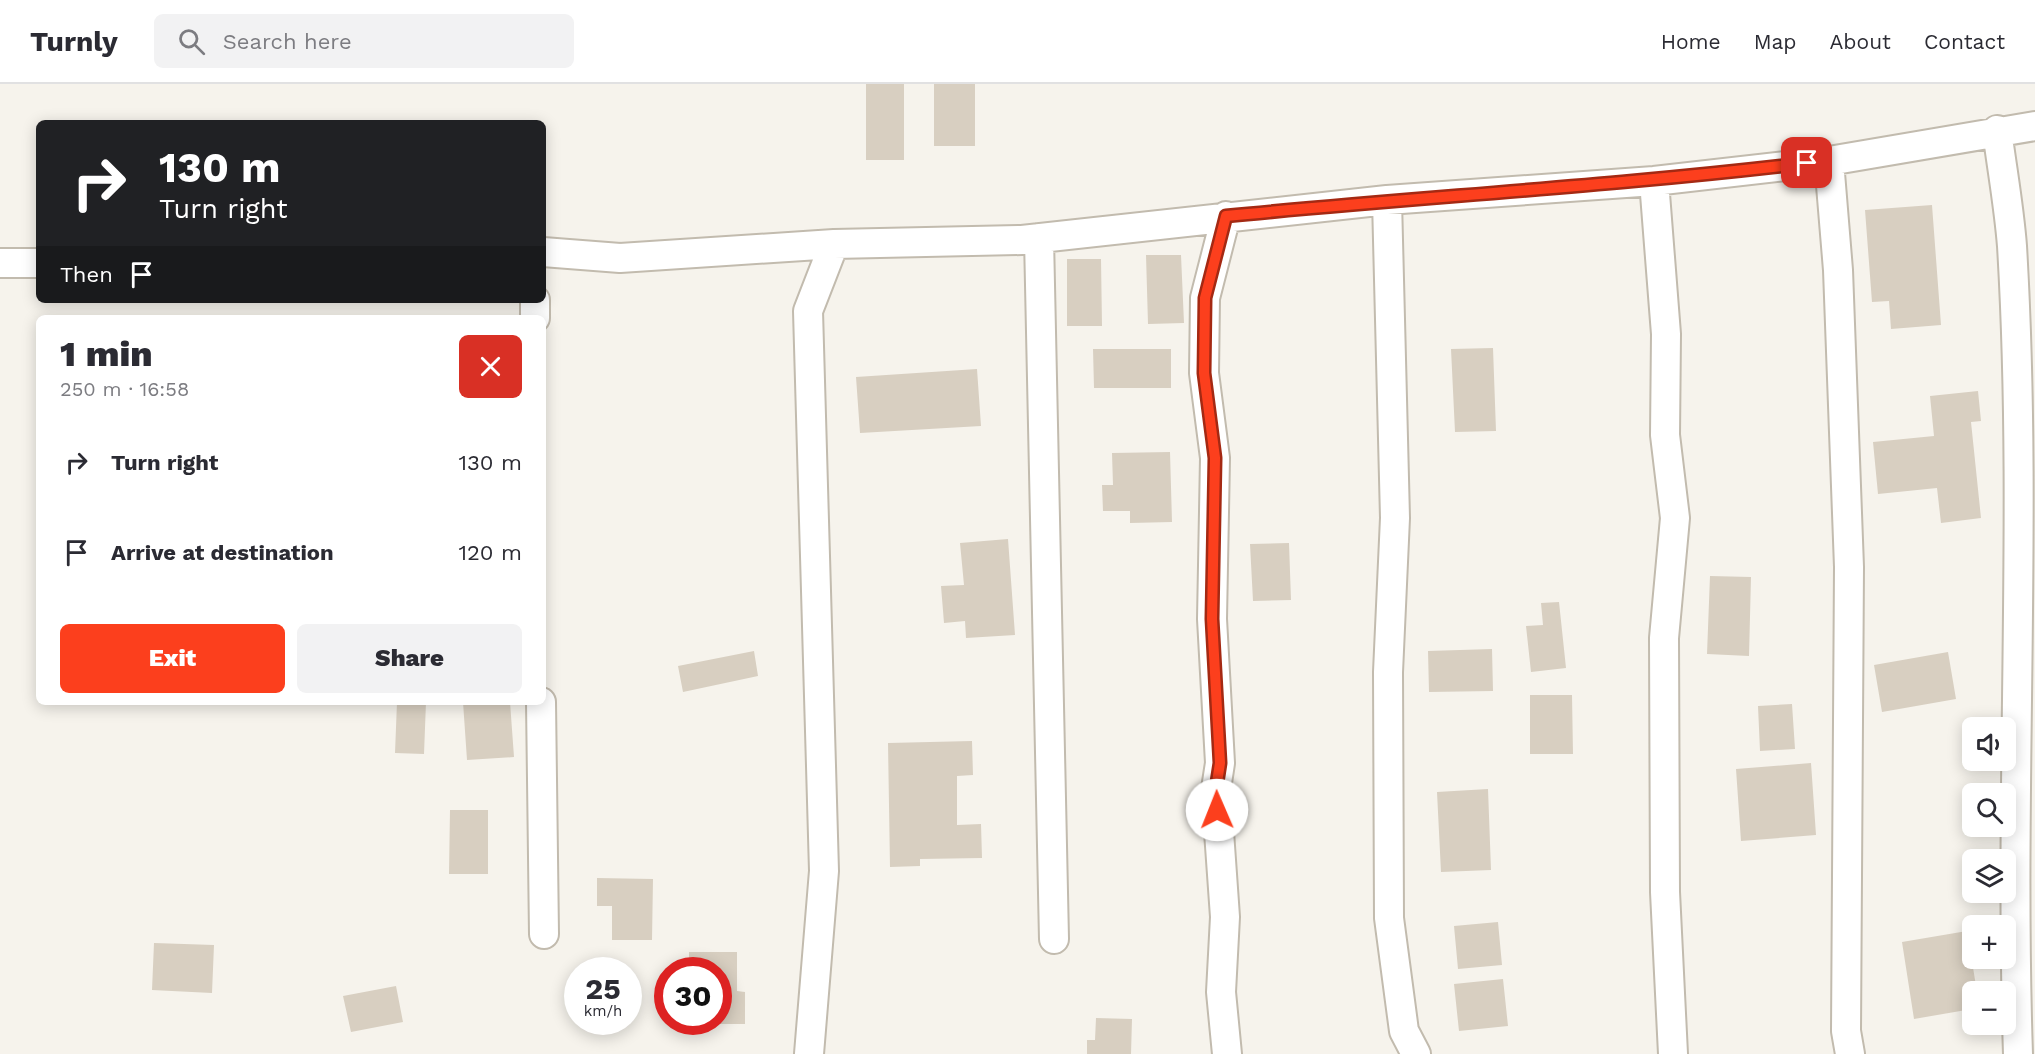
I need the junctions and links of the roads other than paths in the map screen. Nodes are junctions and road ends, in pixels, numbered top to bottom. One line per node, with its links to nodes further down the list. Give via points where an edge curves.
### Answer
1 (2035, 126): 2 (street)
2 (1996, 130): 3 (street); 20 (street, via 2012,244 2017,410)
3 (1829, 161): 4 (street); 19 (street, via 1838,270 1849,567 1846,1031)
4 (1654, 181): 5 (street); 18 (street, via 1666,334 1665,435 1675,518 1664,638 1665,892)
5 (1386, 200): 6 (street); 17 (street, via 1395,518 1388,672 1389,918 1404,1031)
6 (1226, 216): 7 (street); 16 (street, via 1205,298 1204,373 1215,458 1212,619 1220,763 1216,789 1225,918 1221,992)
7 (1039, 238): 8 (street); 14 (street)
8 (834, 244): 9 (street, via 620,258); 15 (street, via 808,311 824,871)
9 (546, 252)
10 (0, 263): 11 (street)
11 (36, 263)
12 (541, 705): 13 (street)
13 (544, 934)
14 (1054, 939)
15 (808, 1054)
16 (1227, 1054)
17 (1416, 1054)
18 (1673, 1054)
19 (1850, 1054)
20 (2018, 1054)

